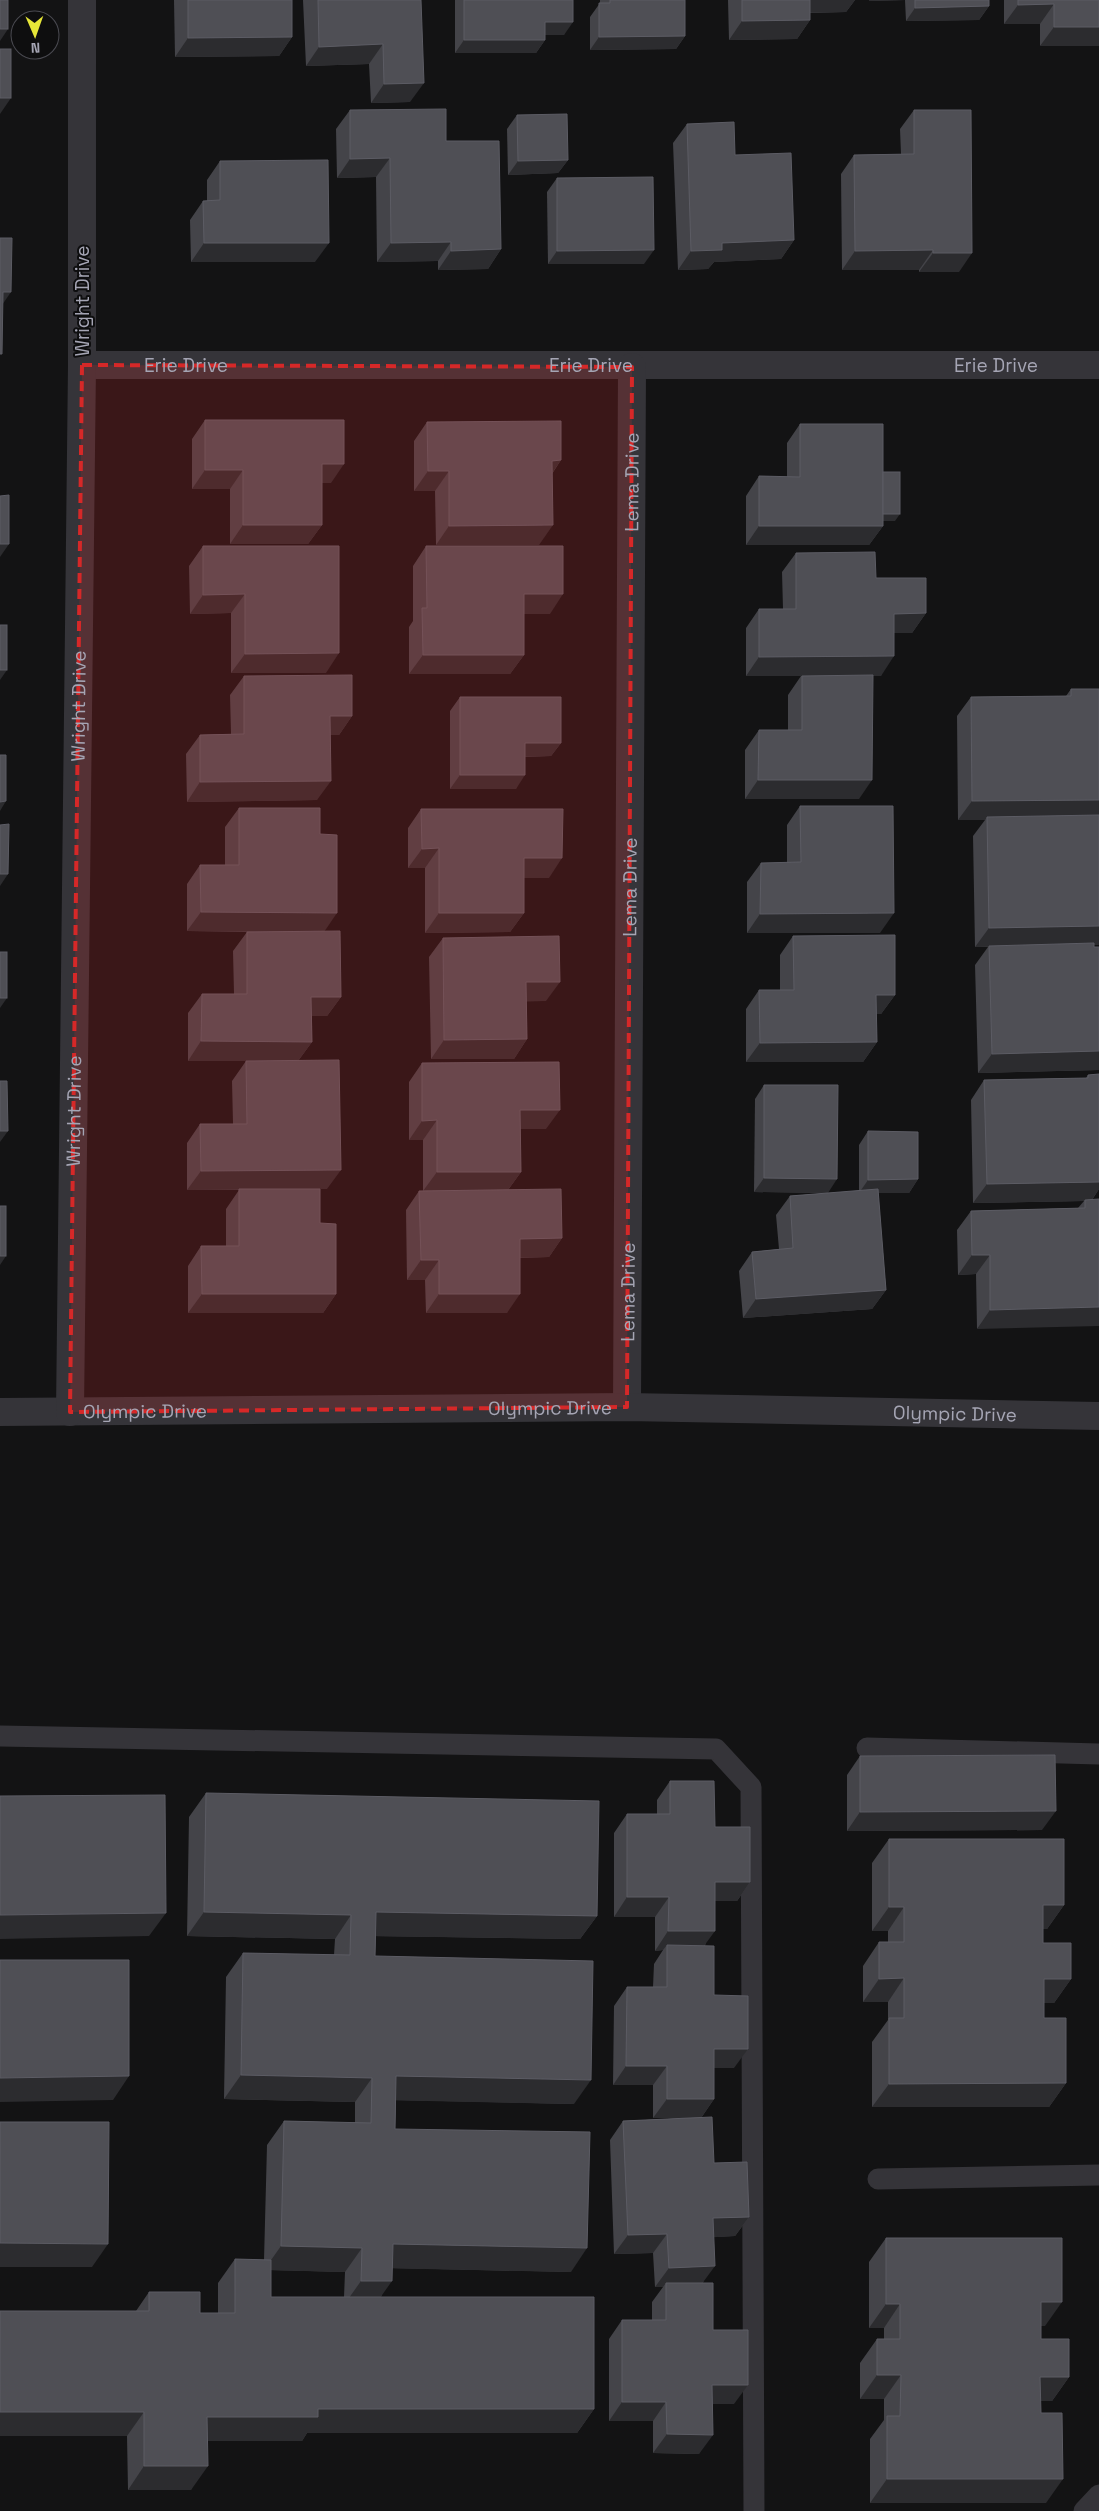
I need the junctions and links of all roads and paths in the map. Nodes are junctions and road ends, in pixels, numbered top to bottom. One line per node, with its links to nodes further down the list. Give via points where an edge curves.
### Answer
1 (82, 0): 2 (street, Wright Drive)
2 (82, 365): 4 (street, Erie Drive); 7 (street, Wright Drive)
3 (1099, 366): 4 (street, Erie Drive)
4 (632, 367): 5 (street, Lema Drive)
5 (627, 1407): 7 (street, Olympic Drive); 8 (street, Olympic Drive)
6 (0, 1412): 7 (street, Olympic Drive)
7 (70, 1412)
8 (1099, 1416)
9 (0, 1736): 15 (lane, via 716,1749 750,1787)
10 (867, 1748): 11 (lane)
11 (1099, 1754)
12 (1099, 2175): 13 (lane)
13 (878, 2179)
14 (1099, 2495): 16 (lane)
15 (754, 2511)
16 (1084, 2511)

